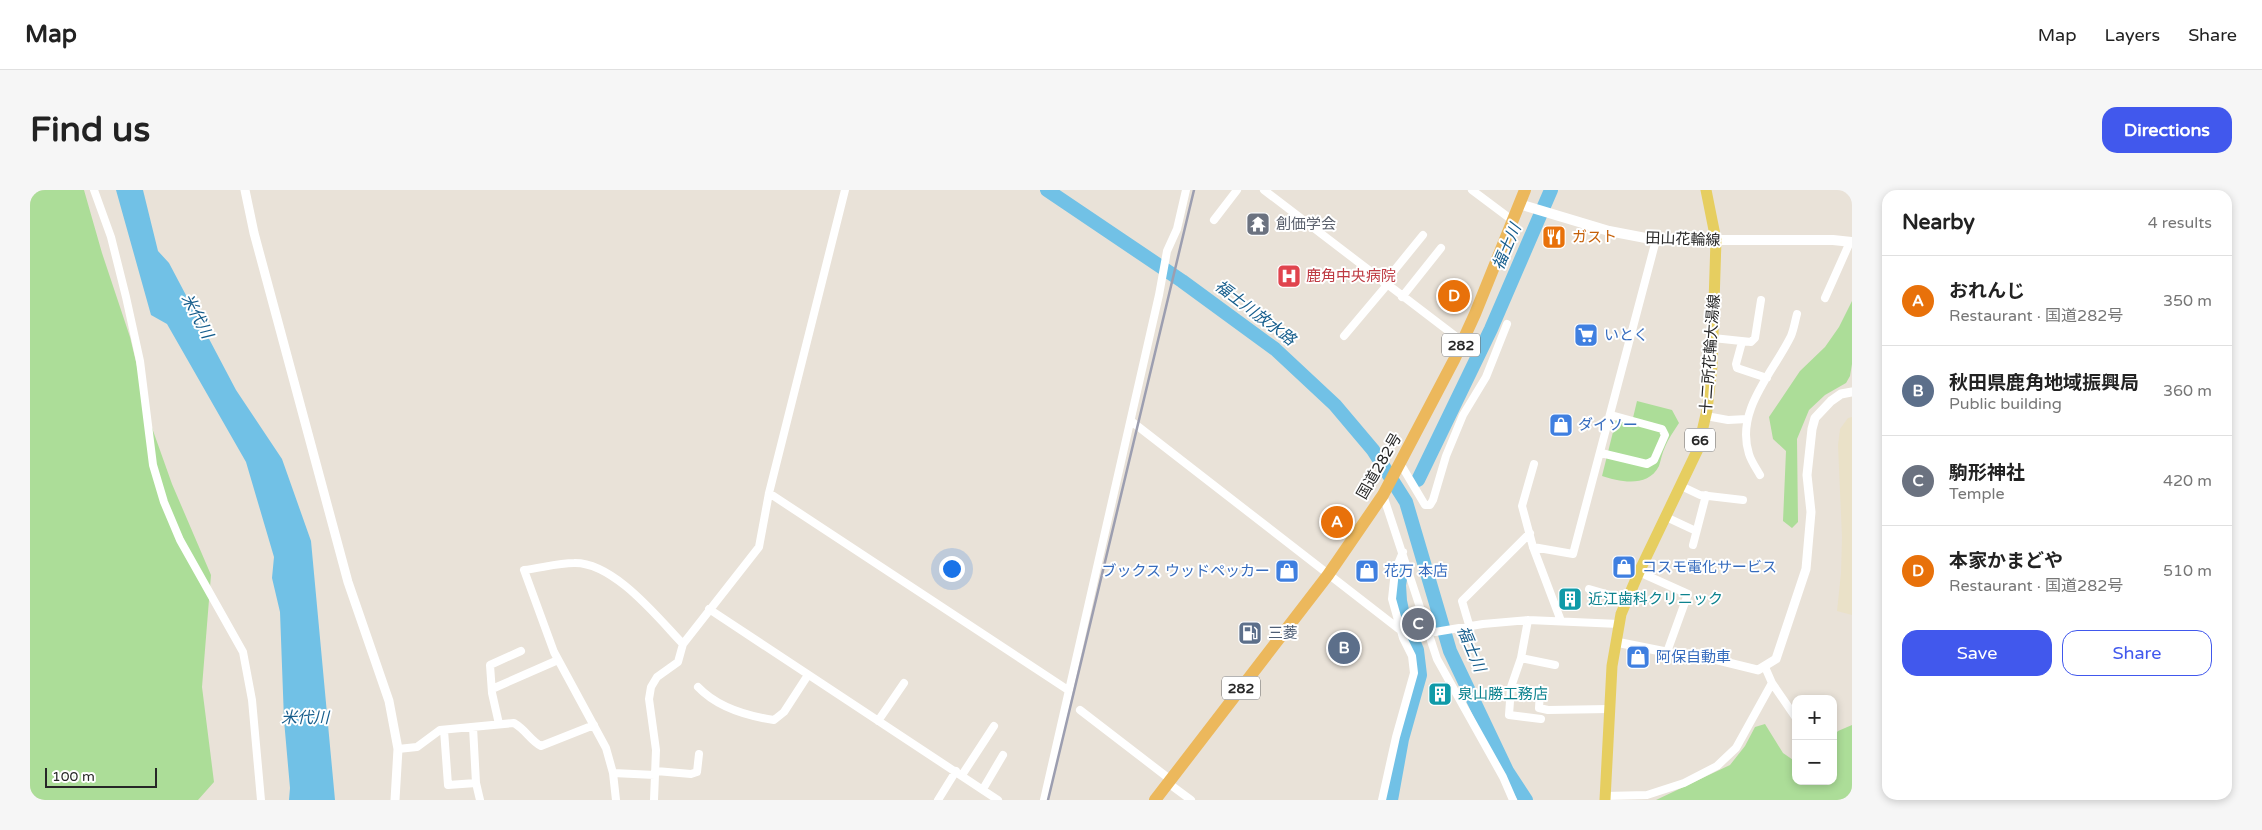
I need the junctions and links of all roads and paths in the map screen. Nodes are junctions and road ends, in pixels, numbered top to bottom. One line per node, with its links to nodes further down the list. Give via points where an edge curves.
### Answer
1 (94, 190): 95 (street, via 111,237 126,297 141,368 153,465 164,502 180,540 243,652 252,700)
2 (245, 190): 85 (street, via 348,582 389,701)
3 (845, 190): 39 (street)
4 (1186, 190): 33 (street, via 1177,229 1167,251)
5 (1237, 190): 11 (street)
6 (1264, 190): 18 (street)
7 (1472, 190): 12 (street)
8 (1525, 190): 10 (highway, 国道282号 / 282)
9 (1706, 190): 15 (main road, 十二所花輪大湯線 / 66)
10 (1519, 204): 12 (highway, 国道282号 / 282); 14 (main road, 田山花輪線)
11 (1214, 220)
12 (1512, 220): 26 (highway, 国道282号 / 282)
13 (1423, 235): 18 (street)
14 (1656, 240): 15 (main road, 田山花輪線); 30 (street)
15 (1716, 240): 16 (main road, 田山花輪線); 25 (main road, 十二所花輪大湯線 / 66)
16 (1851, 242): 20 (street)
17 (1441, 248): 19 (street)
18 (1385, 284): 19 (street); 24 (street)
19 (1402, 297): 26 (street)
20 (1825, 298)
21 (1761, 300): 27 (street, via 1755,338 1751,342)
22 (1797, 314): 28 (street, via 1792,335)
23 (1507, 324): 35 (street, via 1486,377 1463,415 1430,505 1425,505)
24 (1344, 336)
25 (1713, 338): 27 (street); 31 (main road, 十二所花輪大湯線 / 66)
26 (1463, 342): 35 (highway, 国道282号 / 282)
27 (1742, 342): 28 (street, via 1737,368)
28 (1766, 378): 32 (street)
29 (1852, 392): 67 (street, via 1831,401 1815,418 1807,476 1811,512 1806,569 1776,659)
30 (1611, 415): 34 (street); 34 (street, via 1662,429 1665,435 1654,460 1647,464)
31 (1706, 416): 32 (street); 38 (main road, 十二所花輪大湯線 / 66, via 1698,449)
32 (1747, 419): 37 (street, via 1749,455)
33 (1131, 420): 50 (street); 74 (street)
34 (1601, 453): 47 (street, via 1573,554)
35 (1400, 464): 40 (highway, 国道282号 / 282)
36 (1534, 464): 45 (street, via 1522,506)
37 (1760, 475)
38 (1681, 486): 41 (street); 43 (main road, 十二所花輪大湯線 / 66)
39 (769, 493): 53 (street, via 759,547); 74 (street)
40 (1383, 495): 48 (street); 50 (highway, 国道282号 / 282)
41 (1706, 495): 42 (street); 44 (street)
42 (1743, 500)
43 (1666, 517): 44 (street); 49 (main road, 十二所花輪大湯線 / 66)
44 (1696, 531): 46 (street)
45 (1530, 533): 47 (street); 57 (street, via 1462,601)
46 (1692, 545)
47 (1533, 547): 55 (street)
48 (1403, 552): 58 (street, via 1392,586 1396,614); 59 (street)
49 (1639, 572): 52 (main road, 十二所花輪大湯線 / 66); 63 (street, via 1688,594)
50 (1328, 575): 58 (street); 91 (highway, 国道282号 / 282)
51 (1589, 590): 52 (street)
52 (1627, 600): 56 (main road, 十二所花輪大湯線 / 66)
53 (710, 609): 61 (street); 68 (street)
54 (1528, 620): 55 (street); 57 (street); 64 (street)
55 (1561, 621): 56 (street)
56 (1619, 624): 60 (main road, 十二所花輪大湯線 / 66)
57 (1466, 628): 59 (street)
58 (1408, 631): 59 (street); 105 (street, via 1403,638 1412,656 1414,673)
59 (1432, 632): 106 (street, via 1437,659)
60 (1616, 642): 63 (street); 75 (main road, 十二所花輪大湯線 / 66)
61 (683, 644): 65 (street, via 631,592 601,570 575,563 524,570); 89 (street, via 678,662 657,677 651,687 649,700)
62 (520, 651): 73 (street, via 491,664)
63 (1667, 652): 67 (street, via 1758,670)
64 (1522, 658): 66 (street); 72 (street)
65 (558, 660): 73 (street); 81 (street)
66 (1555, 665)
67 (1765, 667): 70 (street)
68 (808, 675): 71 (street, via 784,712 774,720 720,704); 79 (street)
69 (904, 683): 79 (street)
70 (1772, 683): 77 (street); 94 (street, via 1736,748 1717,766 1684,784 1647,796)
71 (698, 687)
72 (1511, 687): 75 (street, via 1540,692 1539,708); 78 (street, via 1510,715)
73 (492, 689): 80 (street)
74 (1068, 690): 102 (street)
75 (1609, 709): 94 (main road, 十二所花輪大湯線 / 66)
76 (1080, 710): 91 (street)
77 (1792, 712)
78 (1541, 719)
79 (878, 720): 90 (street)
80 (499, 724): 81 (street, via 514,723 540,746); 83 (street)
81 (594, 725): 88 (street, via 606,748)
82 (994, 726): 90 (street)
83 (473, 727): 84 (street); 92 (street)
84 (444, 730): 85 (street, via 417,747); 92 (street, via 448,785)
85 (398, 750): 96 (street)
86 (699, 754): 89 (street, via 697,772)
87 (1003, 755): 93 (street)
88 (613, 773): 89 (street); 98 (street)
89 (656, 773): 99 (street)
90 (959, 773): 93 (street); 100 (street)
91 (1169, 782): 103 (highway, 国道282号 / 282); 104 (street)
92 (476, 784): 97 (street)
93 (983, 789): 101 (street)
94 (1605, 798)
95 (261, 800)
96 (395, 800)
97 (480, 800)
98 (616, 800)
99 (654, 800)
100 (938, 800)
101 (998, 800)
102 (1044, 800)
103 (1155, 800)
104 (1190, 800)
105 (1382, 800)
106 (1513, 800)

